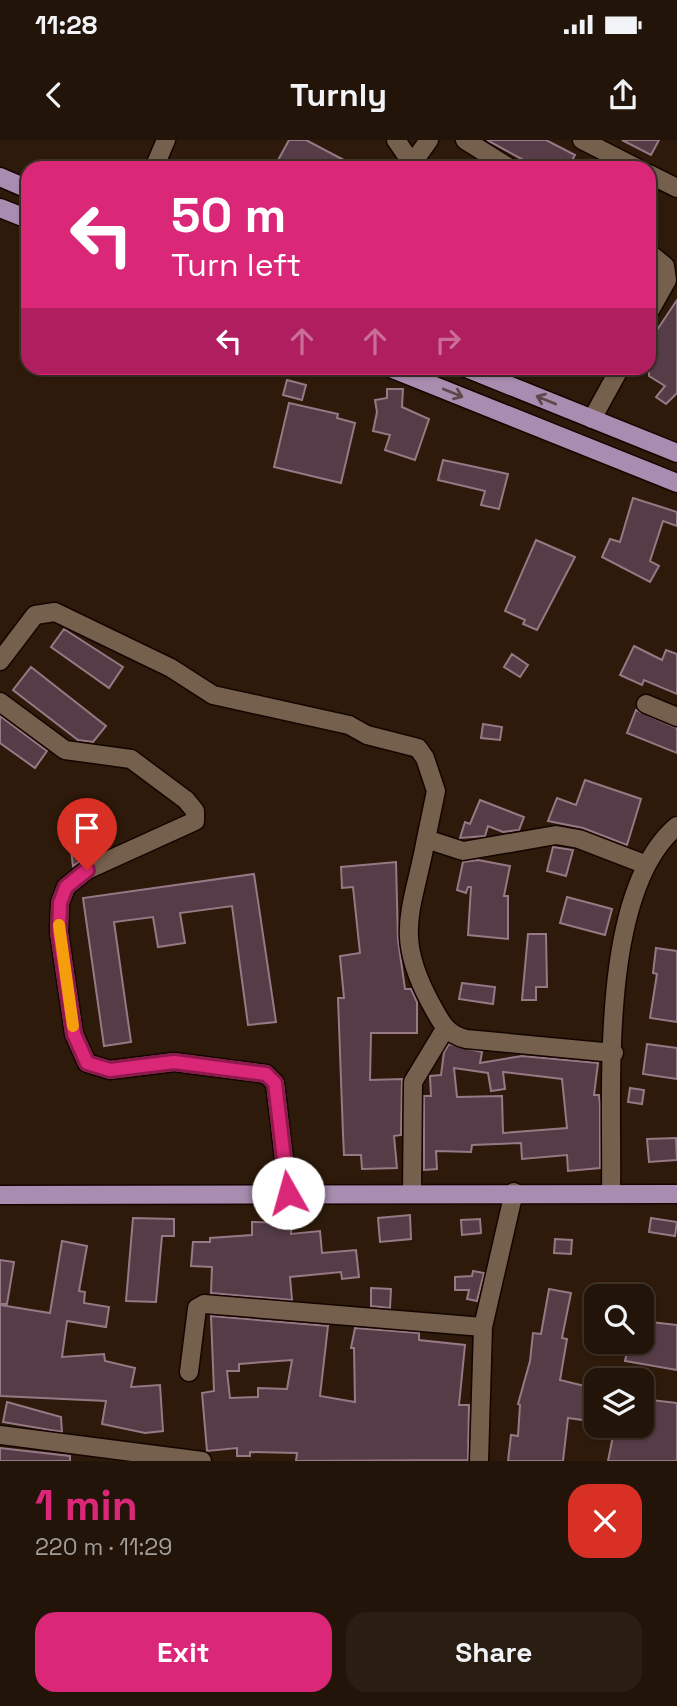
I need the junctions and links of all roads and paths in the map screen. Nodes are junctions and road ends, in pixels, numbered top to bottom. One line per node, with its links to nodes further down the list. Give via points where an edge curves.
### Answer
1 (166, 140): 6 (street)
2 (396, 140): 7 (street)
3 (429, 140): 8 (street)
4 (465, 140): 9 (street)
5 (582, 140): 10 (street)
6 (157, 161)
7 (408, 161)
8 (413, 161)
9 (499, 161)
10 (623, 161)
11 (0, 177): 13 (main road)
12 (656, 178): 14 (street)
13 (21, 186)
14 (677, 188)
15 (0, 208): 16 (main road)
16 (21, 216)
17 (656, 259): 18 (street, via 665,266 667,280)
18 (656, 300)
19 (407, 375): 24 (main road, one-way to 24)
20 (483, 375): 22 (main road, one-way to 20)
21 (616, 375): 22 (street)
22 (592, 419): 23 (main road)
23 (677, 453)
24 (677, 483)
25 (0, 661): 30 (street, via 36,615 55,612 171,668 213,695 349,725 367,735 418,748 436,791)
26 (0, 702): 36 (street, via 65,750 131,759 195,811 195,821 187,828 87,870 66,887 59,932 74,1034 87,1063 110,1070 174,1062 266,1074 275,1083)
27 (646, 704): 28 (street)
28 (677, 717)
29 (677, 825): 31 (street)
30 (426, 839): 31 (street, via 463,851 556,835); 32 (street, via 407,940 417,978)
31 (644, 864): 33 (street, via 615,977)
32 (445, 1029): 33 (street, via 466,1039); 34 (street, via 413,1082)
33 (614, 1054): 37 (street)
34 (412, 1192): 35 (main road); 36 (main road)
35 (514, 1192): 37 (main road); 40 (street)
36 (288, 1193): 39 (main road)
37 (611, 1193): 38 (main road)
38 (677, 1194)
39 (0, 1195)
40 (483, 1327): 41 (street, via 204,1304 197,1308); 44 (street)
41 (189, 1372)
42 (0, 1435): 43 (street)
43 (202, 1461)
44 (479, 1461)

